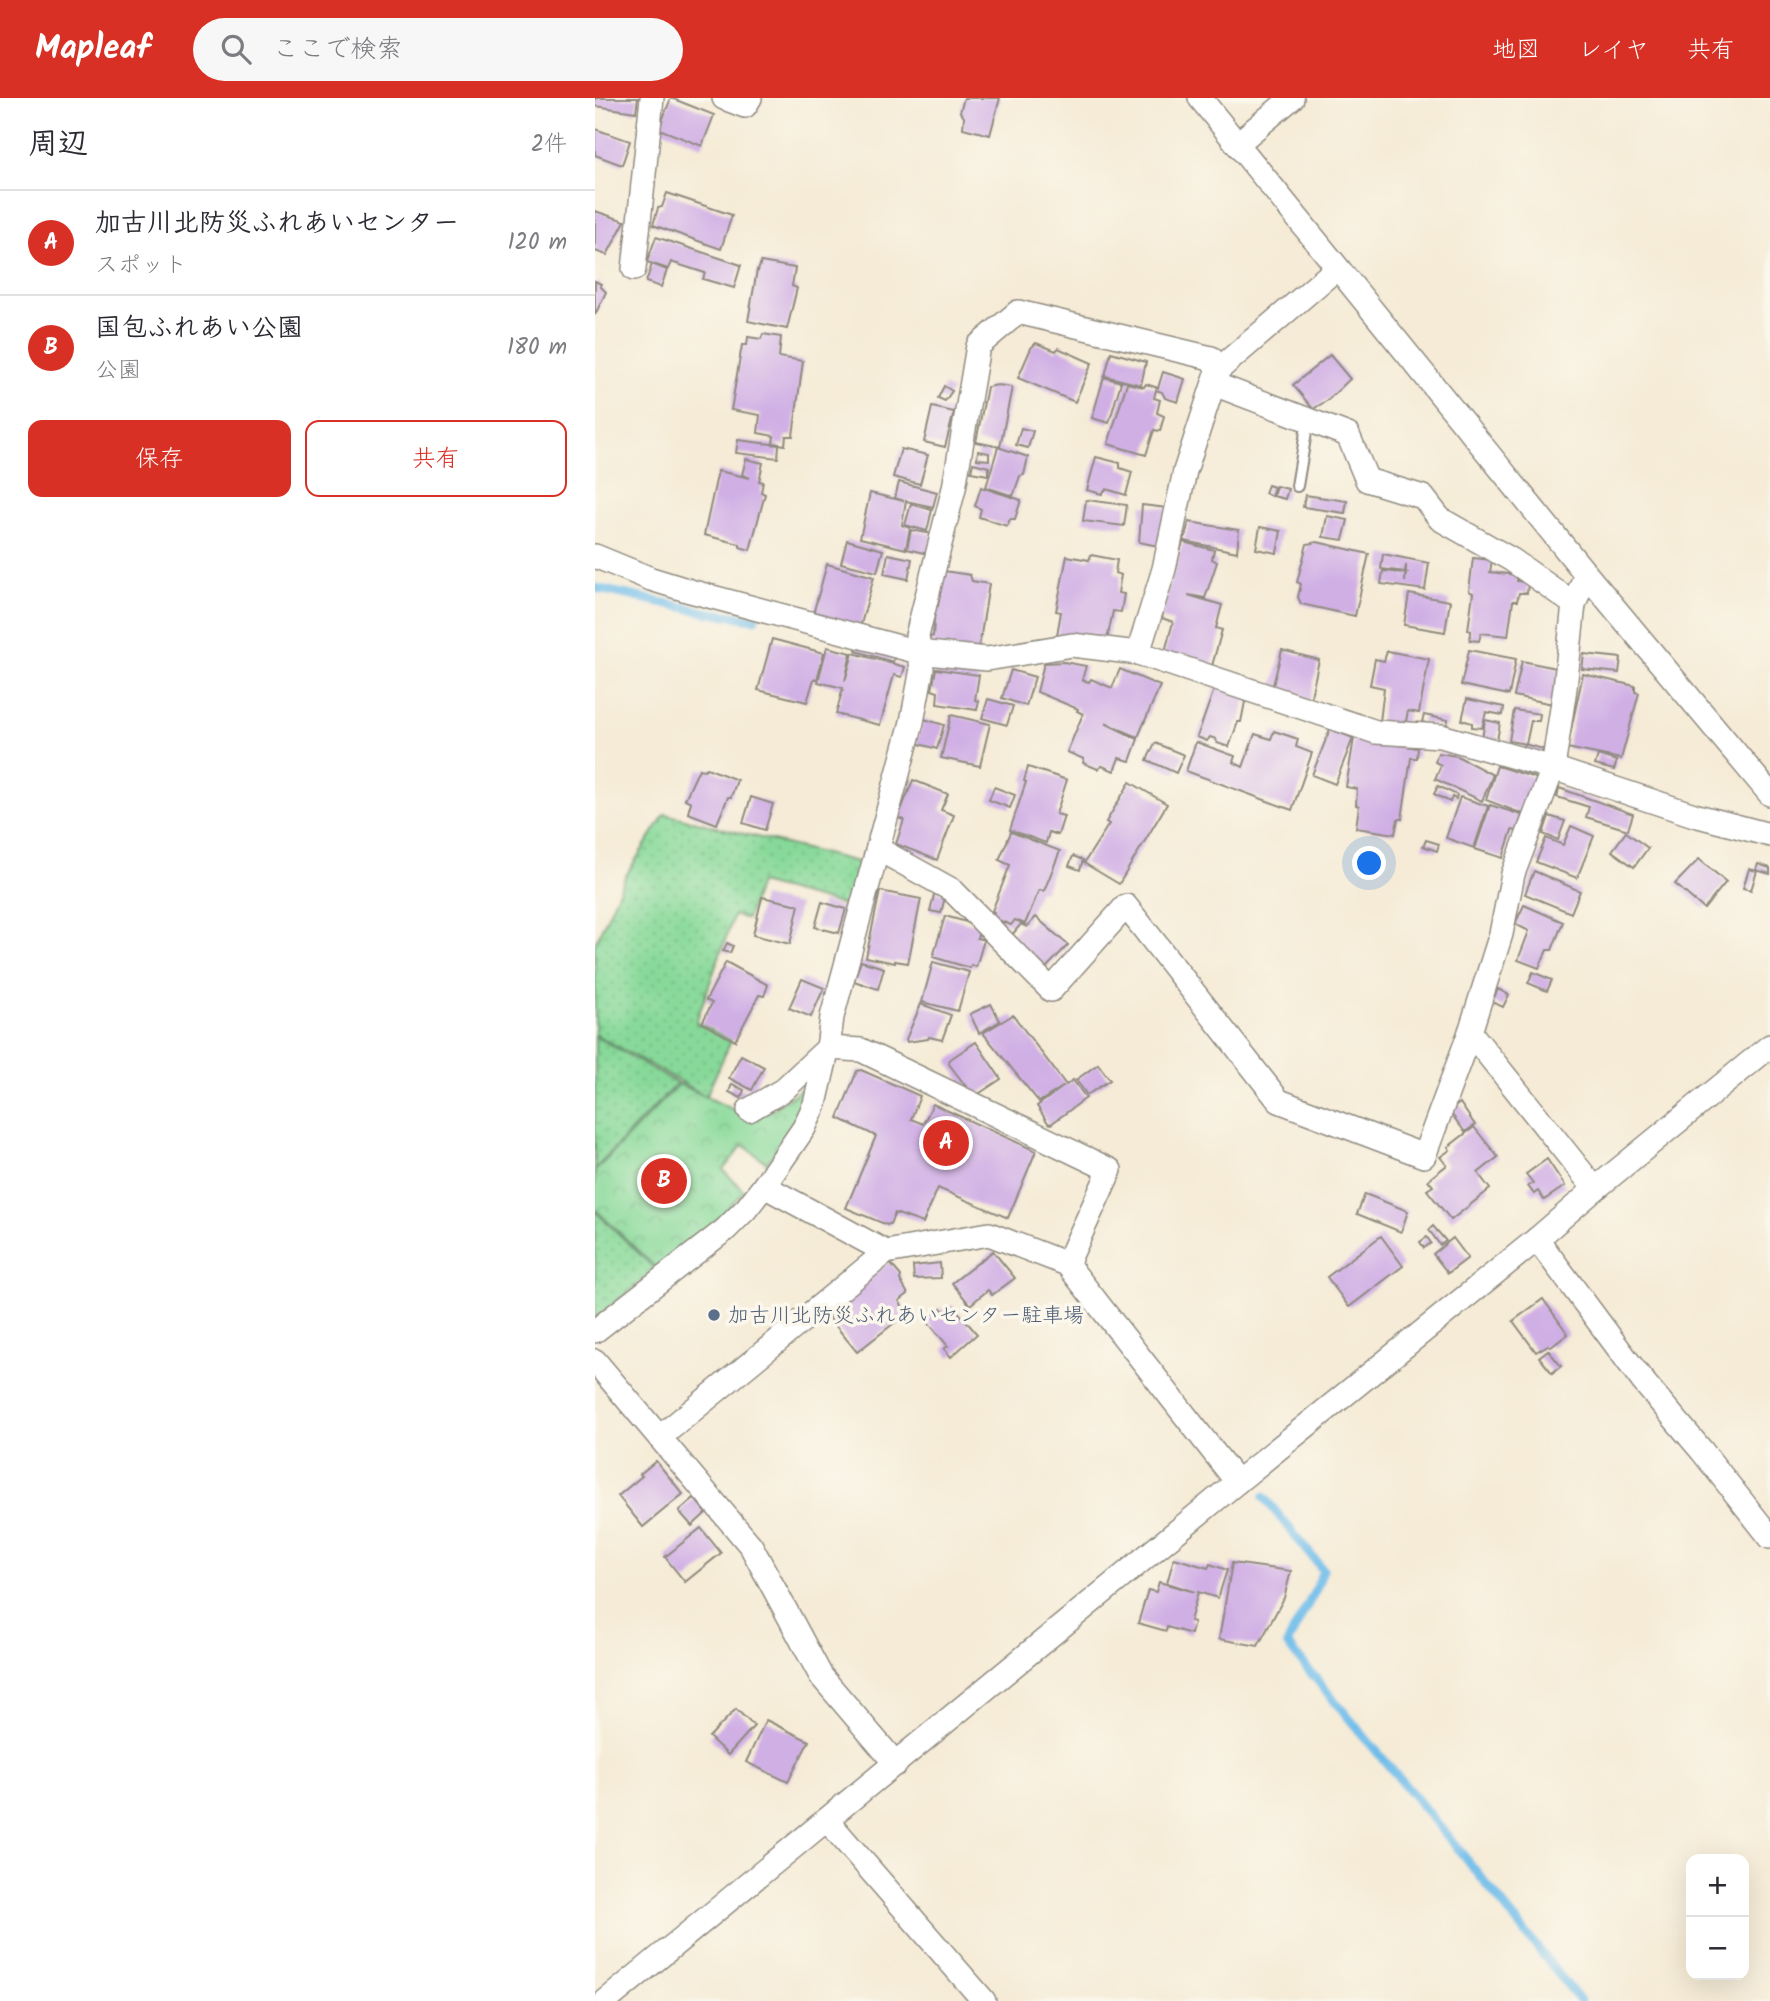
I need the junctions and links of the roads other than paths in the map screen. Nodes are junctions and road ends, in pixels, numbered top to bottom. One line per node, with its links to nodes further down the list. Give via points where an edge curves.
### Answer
1 (652, 98): 8 (street)
2 (724, 98): 3 (street, via 745,106)
3 (750, 98)
4 (1200, 98): 6 (street)
5 (1292, 98): 6 (street)
6 (1237, 144): 7 (street)
7 (1338, 268): 9 (street); 13 (street)
8 (634, 269)
9 (1216, 377): 10 (street); 15 (street, via 1211,358 1018,312 978,346 954,488); 16 (street, via 1185,471 1164,569)
10 (1308, 420): 11 (lane); 14 (street, via 1348,435 1367,480 1423,497 1440,519 1512,560)
11 (1297, 486)
12 (595, 556): 15 (street, via 690,591)
13 (1586, 574): 14 (street); 18 (street)
14 (1574, 604): 17 (street)
15 (918, 652): 16 (street, via 987,659 1072,645); 20 (street, via 922,669 912,722)
16 (1138, 653): 17 (street, via 1376,732 1441,736)
17 (1553, 768): 19 (street); 21 (street, via 1513,874 1501,934)
18 (1770, 794)
19 (1770, 835)
20 (878, 849): 21 (street, via 952,890 1052,990 1126,906 1279,1101 1425,1156); 23 (street, via 832,1017)
21 (1471, 1032): 26 (street)
22 (1770, 1046): 26 (street)
23 (828, 1048): 24 (street, via 783,1090); 25 (street, via 815,1104 804,1128); 29 (street, via 861,1050 1110,1170)
24 (749, 1110)
25 (764, 1186): 28 (street); 30 (street, via 726,1229)
26 (1595, 1189): 27 (street)
27 (1538, 1239): 33 (street); 34 (street, via 1642,1380)
28 (886, 1252): 29 (street, via 989,1234); 32 (street)
29 (1067, 1264): 33 (street)
30 (595, 1331)
31 (595, 1361): 32 (street)
32 (660, 1437): 35 (street, via 751,1546 821,1676)
33 (1237, 1482): 35 (street)
34 (1770, 1537)
35 (896, 1764): 36 (street)
36 (827, 1820): 37 (street); 38 (street)
37 (606, 2001)
38 (984, 2001)

